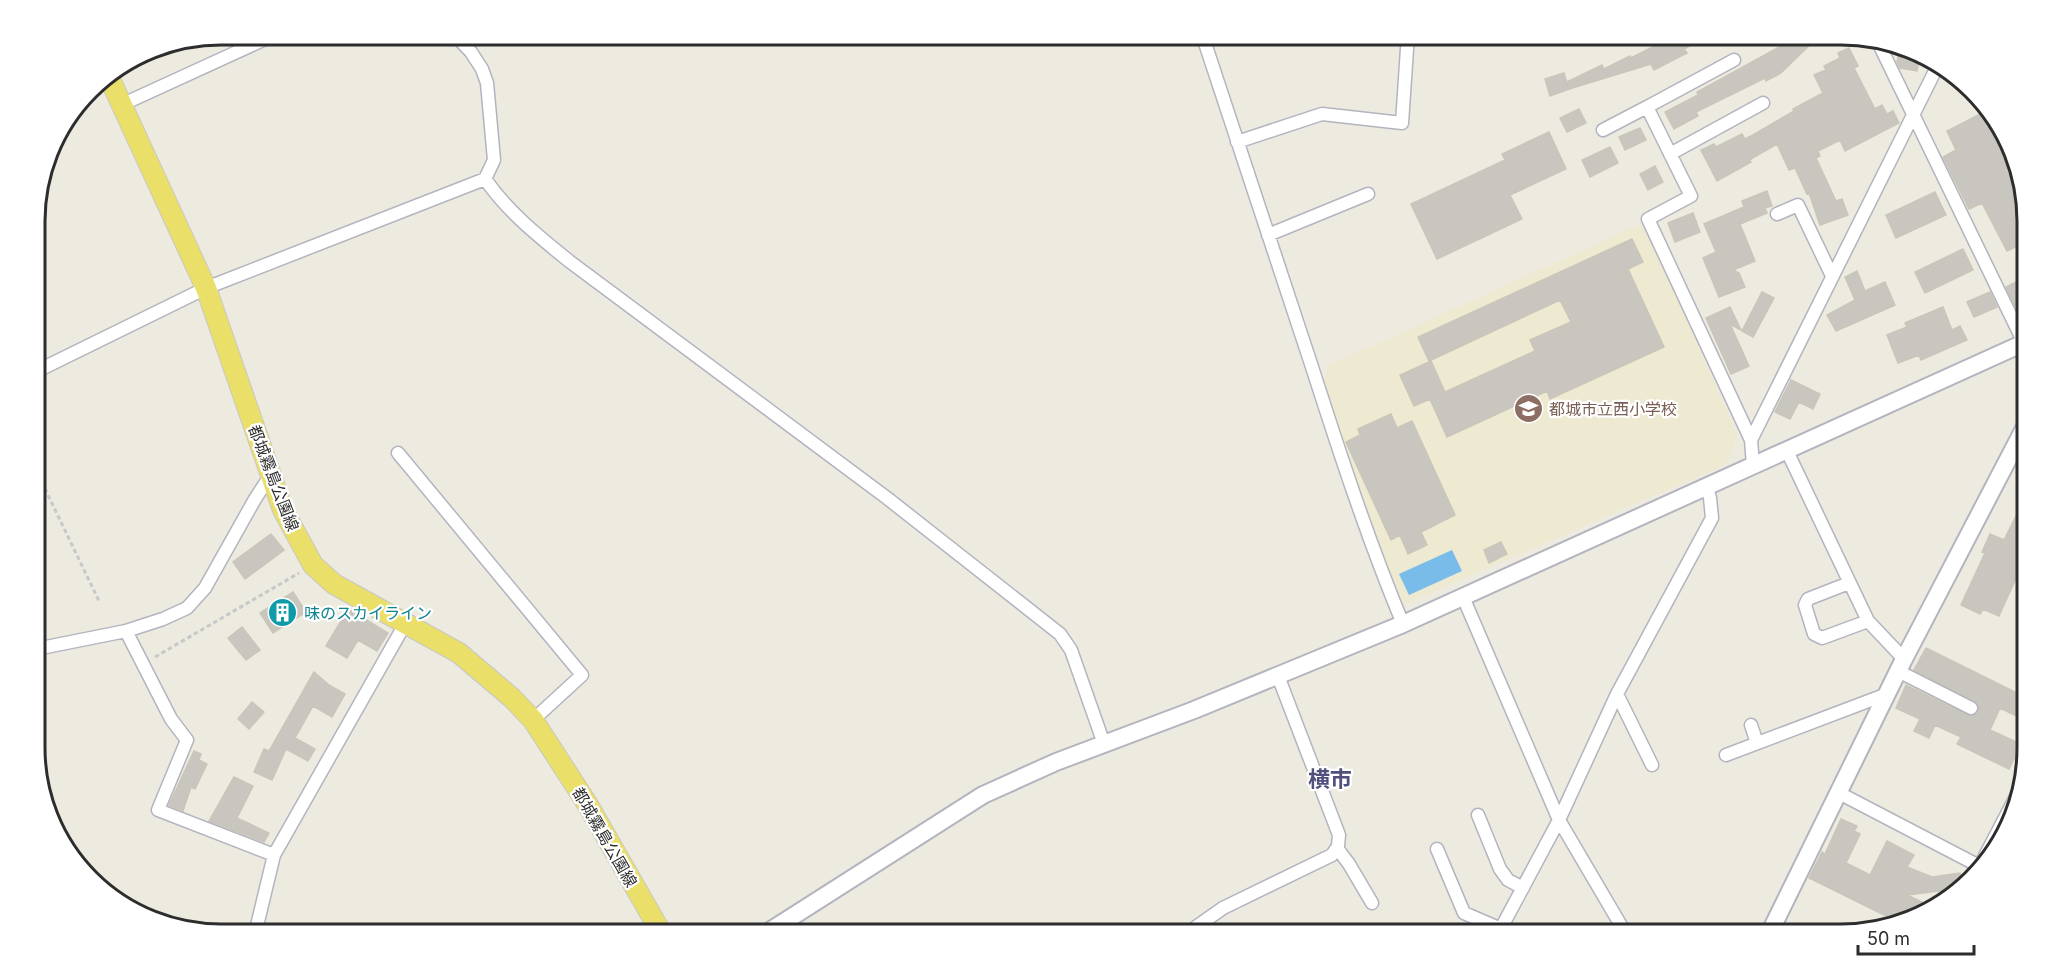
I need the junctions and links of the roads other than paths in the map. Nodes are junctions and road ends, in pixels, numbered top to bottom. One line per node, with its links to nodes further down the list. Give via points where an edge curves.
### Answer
1 (252, 45): 10 (street)
2 (464, 45): 16 (street, via 487,83 494,160)
3 (1206, 45): 14 (street)
4 (1407, 45): 14 (street, via 1402,123 1322,114)
5 (1882, 50): 12 (street)
6 (1734, 60): 11 (street)
7 (1934, 72): 12 (street)
8 (112, 83): 10 (main road, 都城霧島公園線)
9 (1762, 103): 15 (street)
10 (121, 105): 21 (main road, 都城霧島公園線)
11 (1647, 107): 13 (street); 15 (street)
12 (1914, 116): 20 (street); 22 (street)
13 (1603, 130)
14 (1237, 142): 19 (street)
15 (1670, 154): 25 (street, via 1691,196 1648,219)
16 (485, 180): 21 (street); 47 (street, via 519,220 569,261 887,498 1060,634 1071,650)
17 (1368, 194): 19 (street)
18 (1778, 214): 20 (street, via 1798,205)
19 (1268, 236): 36 (street, via 1334,438)
20 (1832, 276): 25 (street)
21 (206, 288): 24 (street); 30 (main road, 都城霧島公園線)
22 (2017, 326)
23 (2017, 346): 27 (street)
24 (45, 367)
25 (1751, 440): 29 (street)
26 (2017, 442): 39 (street)
27 (1787, 451): 29 (street); 32 (street)
28 (398, 453): 44 (street, via 582,675)
29 (1753, 465): 31 (street)
30 (270, 476): 35 (main road, 都城霧島公園線, via 283,510 313,565 334,584); 37 (street, via 205,588 187,608)
31 (1707, 487): 33 (street); 41 (street, via 1712,518)
32 (1849, 583): 34 (street); 34 (street, via 1808,599 1804,605 1814,634 1822,638)
33 (1463, 597): 36 (street); 52 (street)
34 (1868, 621): 39 (street)
35 (405, 624): 44 (main road, 都城霧島公園線, via 459,653); 55 (street)
36 (1402, 624): 40 (street)
37 (126, 631): 38 (street); 55 (street, via 171,719 187,740 158,810)
38 (45, 647)
39 (1901, 665): 42 (street); 43 (street)
40 (1278, 676): 47 (street); 53 (street, via 1339,835)
41 (1617, 694): 49 (street); 52 (street)
42 (1887, 694): 46 (street); 50 (street)
43 (1971, 708)
44 (533, 720): 60 (main road, 都城霧島公園線, via 588,805)
45 (1751, 725): 46 (street)
46 (1757, 743): 48 (street)
47 (1104, 744): 61 (street, via 983,795)
48 (1726, 755)
49 (1652, 765)
50 (1839, 793): 56 (street); 66 (street)
51 (1478, 815): 57 (street, via 1500,869 1508,880)
52 (1559, 820): 57 (street); 65 (street)
53 (1337, 848): 58 (street); 62 (street, via 1332,855 1223,908)
54 (1437, 849): 63 (street, via 1464,913)
55 (274, 855): 59 (street)
56 (1971, 866)
57 (1523, 888): 64 (street)
58 (1372, 903)
59 (257, 924)
60 (656, 924)
61 (781, 924)
62 (1200, 924)
63 (1484, 924)
64 (1503, 924)
65 (1620, 924)
66 (1774, 924)

